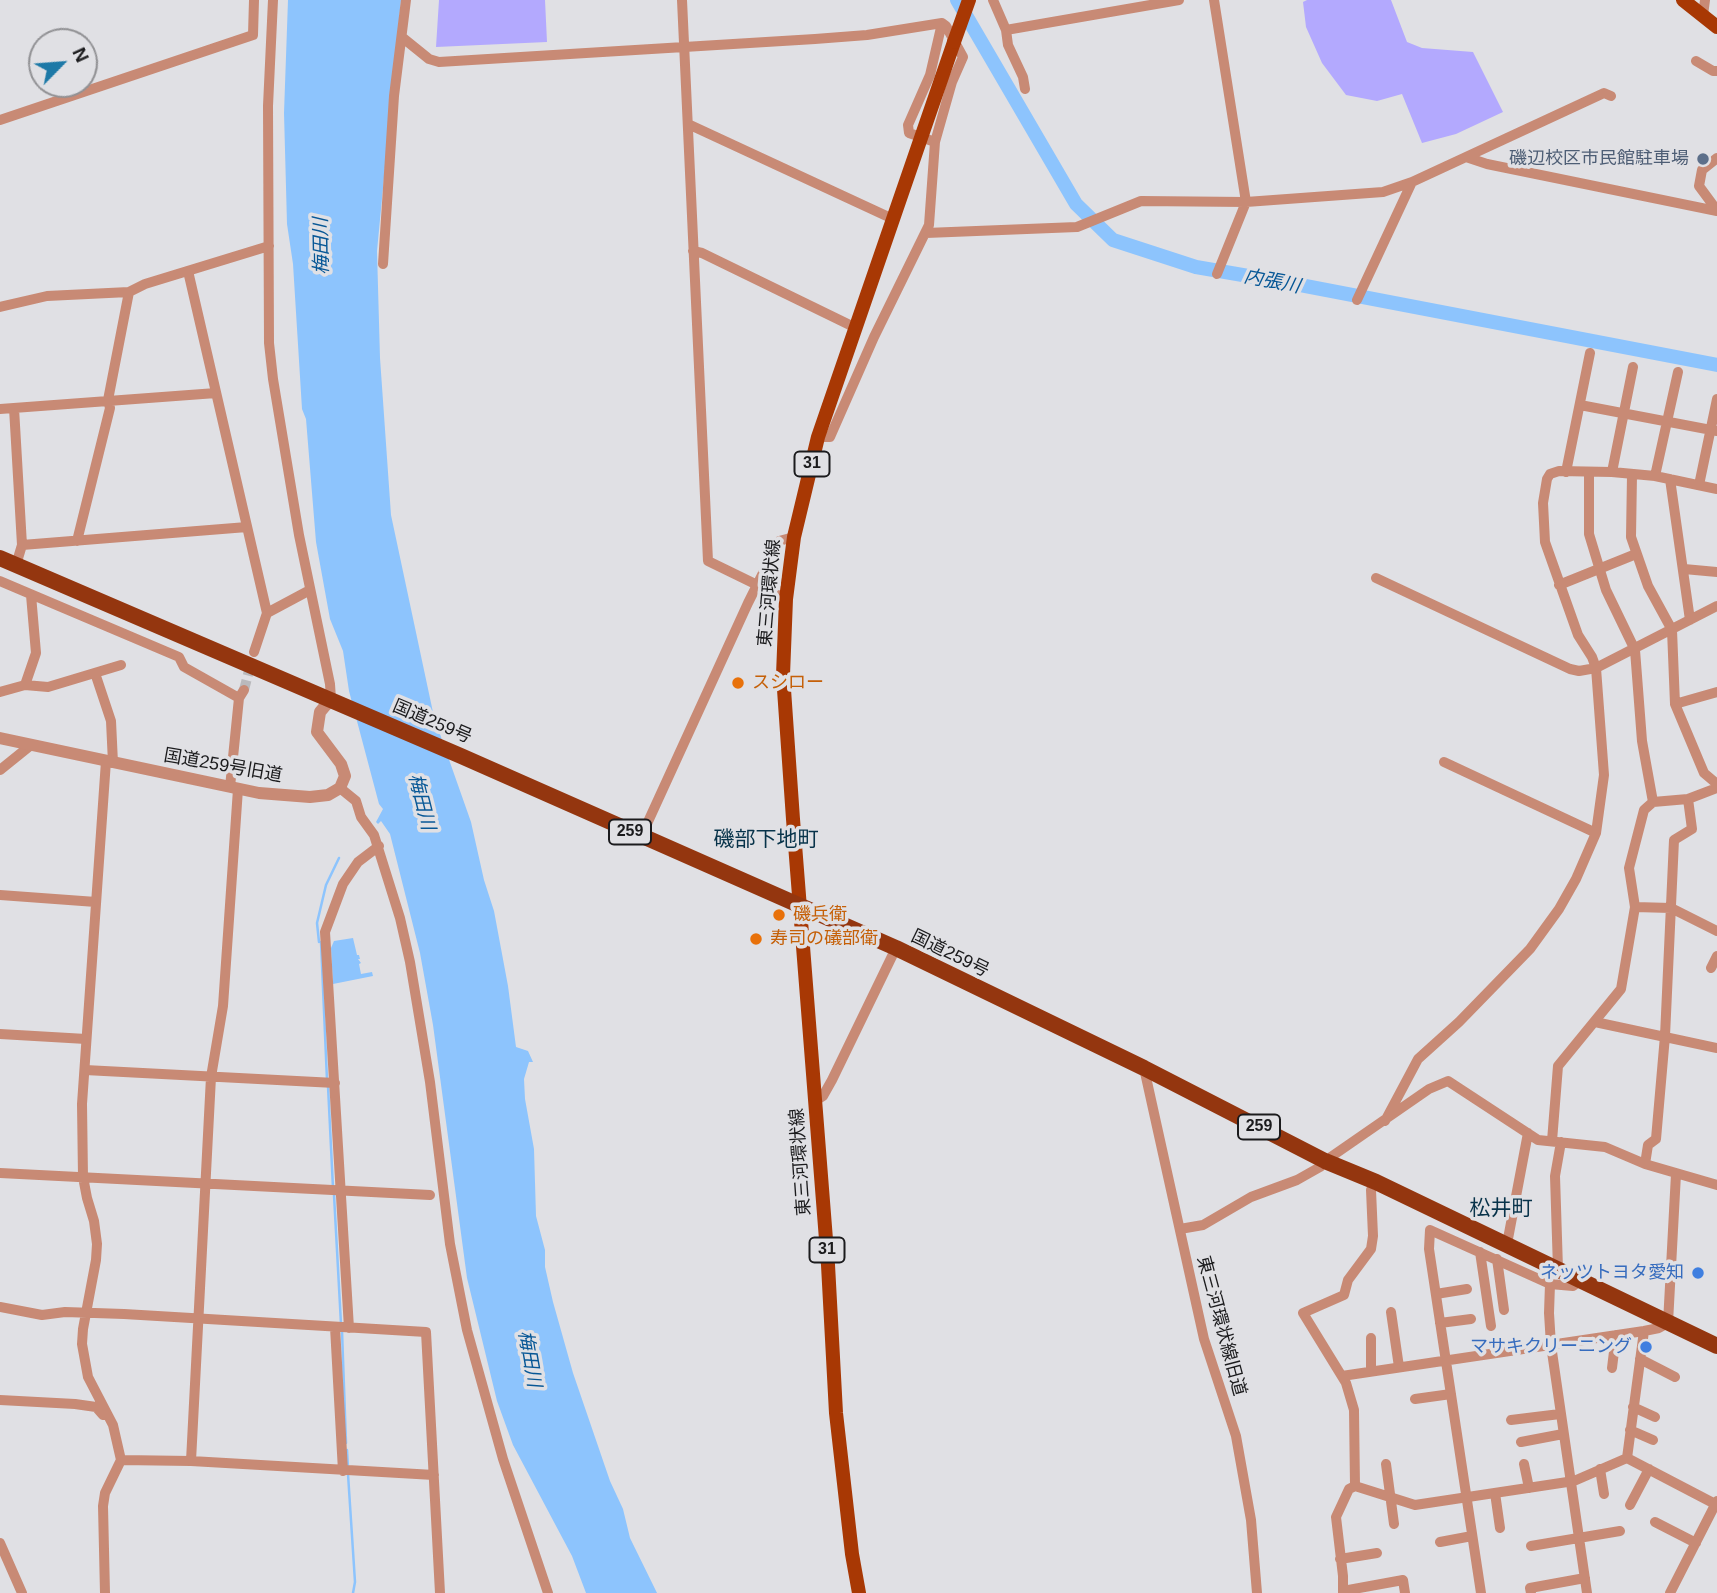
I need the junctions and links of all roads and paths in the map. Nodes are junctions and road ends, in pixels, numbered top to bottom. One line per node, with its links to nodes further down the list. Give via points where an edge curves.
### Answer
1 (254, 0): 20 (street, via 253,35)
2 (273, 0): 31 (street)
3 (406, 0): 14 (street)
4 (682, 0): 15 (street)
5 (969, 0): 22 (main road, 東三河環状線 / 31, bridge)
6 (993, 0): 13 (street)
7 (1178, 0): 13 (street)
8 (1214, 0): 27 (street)
9 (1682, 0): 10 (main road)
10 (1705, 4): 12 (main road)
11 (942, 23): 15 (street, via 867,35); 22 (street, via 930,75 908,125 909,133); 23 (street, via 963,57)
12 (1717, 27)
13 (1006, 30): 18 (street)
14 (403, 38): 15 (street, via 429,59 439,61); 33 (street, via 394,96)
15 (685, 46): 21 (street)
16 (1696, 61): 17 (street)
17 (1717, 71)
18 (1025, 89)
19 (1611, 96): 24 (street, via 1604,93)
20 (0, 120)
21 (688, 124): 29 (street); 32 (street)
22 (920, 138): 23 (street); 29 (main road, 東三河環状線 / 31)
23 (935, 142): 30 (street)
24 (1466, 157): 26 (street); 28 (street)
25 (1717, 159): 28 (street, via 1702,170 1699,186)
26 (1412, 182): 27 (street, via 1383,192); 37 (street)
27 (1246, 202): 30 (street, via 1141,201 1083,226); 35 (street)
28 (1716, 210)
29 (893, 219): 39 (main road, 東三河環状線 / 31)
30 (926, 233): 52 (street, via 830,437)
31 (268, 246): 34 (street); 75 (street, via 273,379)
32 (693, 251): 39 (street); 74 (street, via 708,561)
33 (383, 264)
34 (188, 271): 36 (street); 43 (street)
35 (1217, 274)
36 (129, 292): 38 (street, via 47,296); 45 (street)
37 (1357, 300)
38 (0, 307)
39 (856, 328): 52 (main road, 東三河環状線 / 31)
40 (1590, 353): 46 (street)
41 (1633, 367): 49 (street)
42 (1678, 372): 50 (street)
43 (216, 393): 45 (street); 61 (street)
44 (1717, 399): 51 (street)
45 (108, 400): 47 (street); 63 (street, via 107,423)
46 (1580, 405): 49 (street); 53 (street)
47 (14, 408): 48 (street); 64 (street)
48 (0, 409)
49 (1623, 414): 50 (street); 55 (street)
50 (1667, 421): 51 (street); 57 (street)
51 (1714, 430): 59 (street)
52 (818, 438): 62 (main road, 東三河環状線 / 31)
53 (1566, 472): 54 (street); 73 (street, via 1550,474 1543,503 1545,542)
54 (1589, 472): 55 (street); 68 (street, via 1589,534)
55 (1612, 472): 56 (street)
56 (1632, 475): 57 (street); 65 (street, via 1631,537)
57 (1654, 476): 58 (street)
58 (1670, 479): 59 (street); 69 (street)
59 (1699, 485): 60 (street)
60 (1717, 492)
61 (247, 527): 63 (street); 79 (street)
62 (794, 537): 74 (street, via 779,541); 77 (main road, 東三河環状線 / 31)
63 (77, 541): 64 (street)
64 (22, 545): 67 (street)
65 (1636, 554): 68 (street); 82 (street)
66 (0, 558): 67 (highway, 国道259号 / 259)
67 (16, 565): 80 (highway, 国道259号 / 259)
68 (1600, 568): 73 (street); 84 (street)
69 (1684, 569): 70 (street); 81 (street)
70 (1717, 572)
71 (1376, 579): 87 (street, via 1570,669)
72 (0, 581): 76 (street)
73 (1559, 585): 87 (street)
74 (757, 586): 77 (street); 105 (street)
75 (310, 590): 79 (street); 92 (street)
76 (31, 595): 83 (street); 89 (street, via 36,653)
77 (786, 599): 109 (main road, 東三河環状線 / 31, via 783,675)
78 (1717, 606): 81 (street)
79 (267, 613): 85 (street)
80 (136, 616): 83 (street); 92 (highway, 国道259号 / 259)
81 (1690, 620): 82 (street)
82 (1672, 630): 84 (street); 93 (street)
83 (126, 635): 100 (street, via 179,657 184,667 241,694)
84 (1635, 650): 87 (street); 103 (street, via 1642,741)
85 (254, 652)
86 (121, 664): 88 (street)
87 (1596, 668): 104 (street, via 1604,775)
88 (95, 673): 89 (street, via 48,687); 96 (street, via 111,720)
89 (25, 685): 90 (street)
90 (0, 692)
91 (1717, 692): 93 (street)
92 (331, 699): 101 (street, via 320,712 317,732 341,764 345,776); 105 (highway, 国道259号 / 259)
93 (1675, 704): 99 (street, via 1704,772)
94 (0, 738): 95 (street, 国道259号旧道)
95 (31, 745): 96 (street, 国道259号旧道); 98 (street)
96 (110, 762): 100 (street, 国道259号旧道); 108 (street)
97 (1444, 762): 104 (street)
98 (0, 770)
99 (1717, 786): 102 (street)
100 (234, 788): 101 (street, 国道259号旧道, via 310,797); 123 (street, via 223,1006)
101 (340, 788): 106 (street, via 356,802)
102 (1688, 799): 103 (street); 111 (street, via 1692,829 1674,840)
103 (1653, 802): 110 (street, via 1644,810 1629,868)
104 (1596, 833): 126 (street, via 1559,909 1530,949 1418,1059)
105 (641, 837): 109 (highway, 国道259号 / 259)
106 (379, 846): 124 (street, via 358,862 343,884 326,932); 217 (street, via 411,962 450,1244 467,1330 503,1459)
107 (0, 895): 108 (street)
108 (96, 902): 119 (street)
109 (801, 907): 113 (highway, 国道259号 / 259); 125 (main road, 東三河環状線 / 31)
110 (1635, 907): 111 (street); 116 (street, via 1621,989)
111 (1671, 908): 112 (street); 118 (street)
112 (1717, 931)
113 (896, 948): 121 (highway, 国道259号 / 259); 125 (street, via 832,1080)
114 (1717, 956): 115 (street)
115 (1711, 968)
116 (1595, 1022): 118 (street); 128 (street, via 1558,1066)
117 (0, 1034): 119 (street)
118 (1665, 1037): 120 (street); 130 (street, via 1656,1139 1648,1145)
119 (86, 1039): 122 (street)
120 (1717, 1048)
121 (1144, 1068): 129 (highway, 国道259号 / 259); 139 (street, 東三河環状線旧道)
122 (85, 1070): 123 (street); 133 (street)
123 (211, 1077): 124 (street); 135 (street)
124 (330, 1083): 137 (street)
125 (816, 1101): 218 (main road, 東三河環状線 / 31, via 836,1413)
126 (1385, 1121): 127 (street, via 1448,1081); 129 (street)
127 (1528, 1133): 128 (street, via 1538,1140); 140 (street)
128 (1556, 1142): 130 (street, via 1605,1147); 143 (street)
129 (1325, 1161): 134 (highway, 国道259号 / 259); 139 (street, via 1297,1180 1251,1197 1203,1224)
130 (1645, 1164): 132 (street)
131 (0, 1173): 133 (street)
132 (1676, 1174): 136 (street); 155 (street)
133 (83, 1177): 135 (street); 151 (street, via 97,1244)
134 (1376, 1182): 140 (highway, 国道259号 / 259); 168 (street, via 1371,1190 1371,1249 1348,1280 1344,1295 1303,1313)
135 (204, 1185): 137 (street); 152 (street)
136 (1717, 1185)
137 (336, 1192): 138 (street); 157 (street)
138 (430, 1195)
139 (1180, 1230): 219 (street, 東三河環状線旧道, via 1204,1339 1237,1436)
140 (1507, 1244): 143 (highway, 国道259号 / 259)
141 (1480, 1252): 142 (street); 147 (street, via 1430,1230); 156 (street)
142 (1497, 1259): 145 (street); 149 (street)
143 (1558, 1269): 144 (highway, 国道259号 / 259)
144 (1581, 1280): 145 (street, via 1573,1286); 155 (highway, 国道259号 / 259)
145 (1550, 1284): 161 (street)
146 (1466, 1289): 147 (street)
147 (1436, 1294): 154 (street)
148 (0, 1307): 151 (street, via 42,1315)
149 (1504, 1310)
150 (1391, 1312): 165 (street)
151 (86, 1313): 152 (street); 177 (street, via 82,1344 88,1377)
152 (197, 1319): 157 (street); 184 (street)
153 (1471, 1319): 154 (street)
154 (1440, 1323): 164 (street)
155 (1668, 1323): 158 (street); 162 (highway, 国道259号 / 259)
156 (1491, 1326)
157 (342, 1327): 189 (street); 190 (street, via 426,1332)
158 (1644, 1331): 159 (street); 163 (street)
159 (1616, 1335): 161 (street); 166 (street)
160 (1371, 1339): 167 (street)
161 (1551, 1345): 164 (street); 174 (street)
162 (1717, 1346)
163 (1640, 1359): 169 (street); 173 (street)
164 (1446, 1360): 165 (street); 170 (street)
165 (1399, 1367): 167 (street)
166 (1612, 1368)
167 (1371, 1371): 168 (street)
168 (1342, 1376): 192 (street, via 1354,1410)
169 (1675, 1377)
170 (1451, 1394): 172 (street); 197 (street)
171 (0, 1399): 177 (street, via 96,1407)
172 (1415, 1399)
173 (1633, 1407): 175 (street); 178 (street)
174 (1560, 1414): 176 (street); 179 (street)
175 (1655, 1417)
176 (1511, 1420)
177 (113, 1425): 183 (street)
178 (1630, 1430): 180 (street); 182 (street)
179 (1563, 1434): 181 (street); 191 (street)
180 (1653, 1440)
181 (1521, 1442)
182 (1627, 1458): 187 (street); 188 (street)
183 (121, 1460): 184 (street); 215 (street, via 103,1506)
184 (191, 1461): 189 (street)
185 (1386, 1464): 196 (street)
186 (1524, 1464): 193 (street)
187 (1600, 1469): 191 (street); 195 (street)
188 (1649, 1469): 198 (street); 199 (street)
189 (347, 1471): 190 (street)
190 (434, 1475): 216 (street)
191 (1570, 1481): 193 (street); 205 (street)
192 (1354, 1486): 196 (street); 211 (street, via 1336,1517)
193 (1529, 1488): 194 (street)
194 (1495, 1493): 197 (street); 202 (street)
195 (1604, 1494)
196 (1390, 1497): 197 (street, via 1415,1505); 201 (street)
197 (1467, 1498): 204 (street)
198 (1717, 1503): 208 (street)
199 (1630, 1505)
200 (1655, 1522): 208 (street)
201 (1394, 1524)
202 (1500, 1528)
203 (1620, 1531): 205 (street)
204 (1472, 1536): 206 (street); 221 (street)
205 (1578, 1538): 209 (street); 212 (street)
206 (1440, 1542)
207 (0, 1543): 214 (street)
208 (1696, 1543): 224 (street)
209 (1531, 1546)
210 (1377, 1553): 211 (street)
211 (1340, 1559): 213 (street)
212 (1585, 1578): 222 (street, via 1530,1588); 223 (street)
213 (1343, 1592): 220 (street, via 1403,1580)
214 (22, 1593)
215 (105, 1593)
216 (440, 1593)
217 (548, 1593)
218 (859, 1593)
219 (1257, 1593)
220 (1405, 1593)
221 (1481, 1593)
222 (1531, 1593)
223 (1587, 1593)
224 (1671, 1593)

